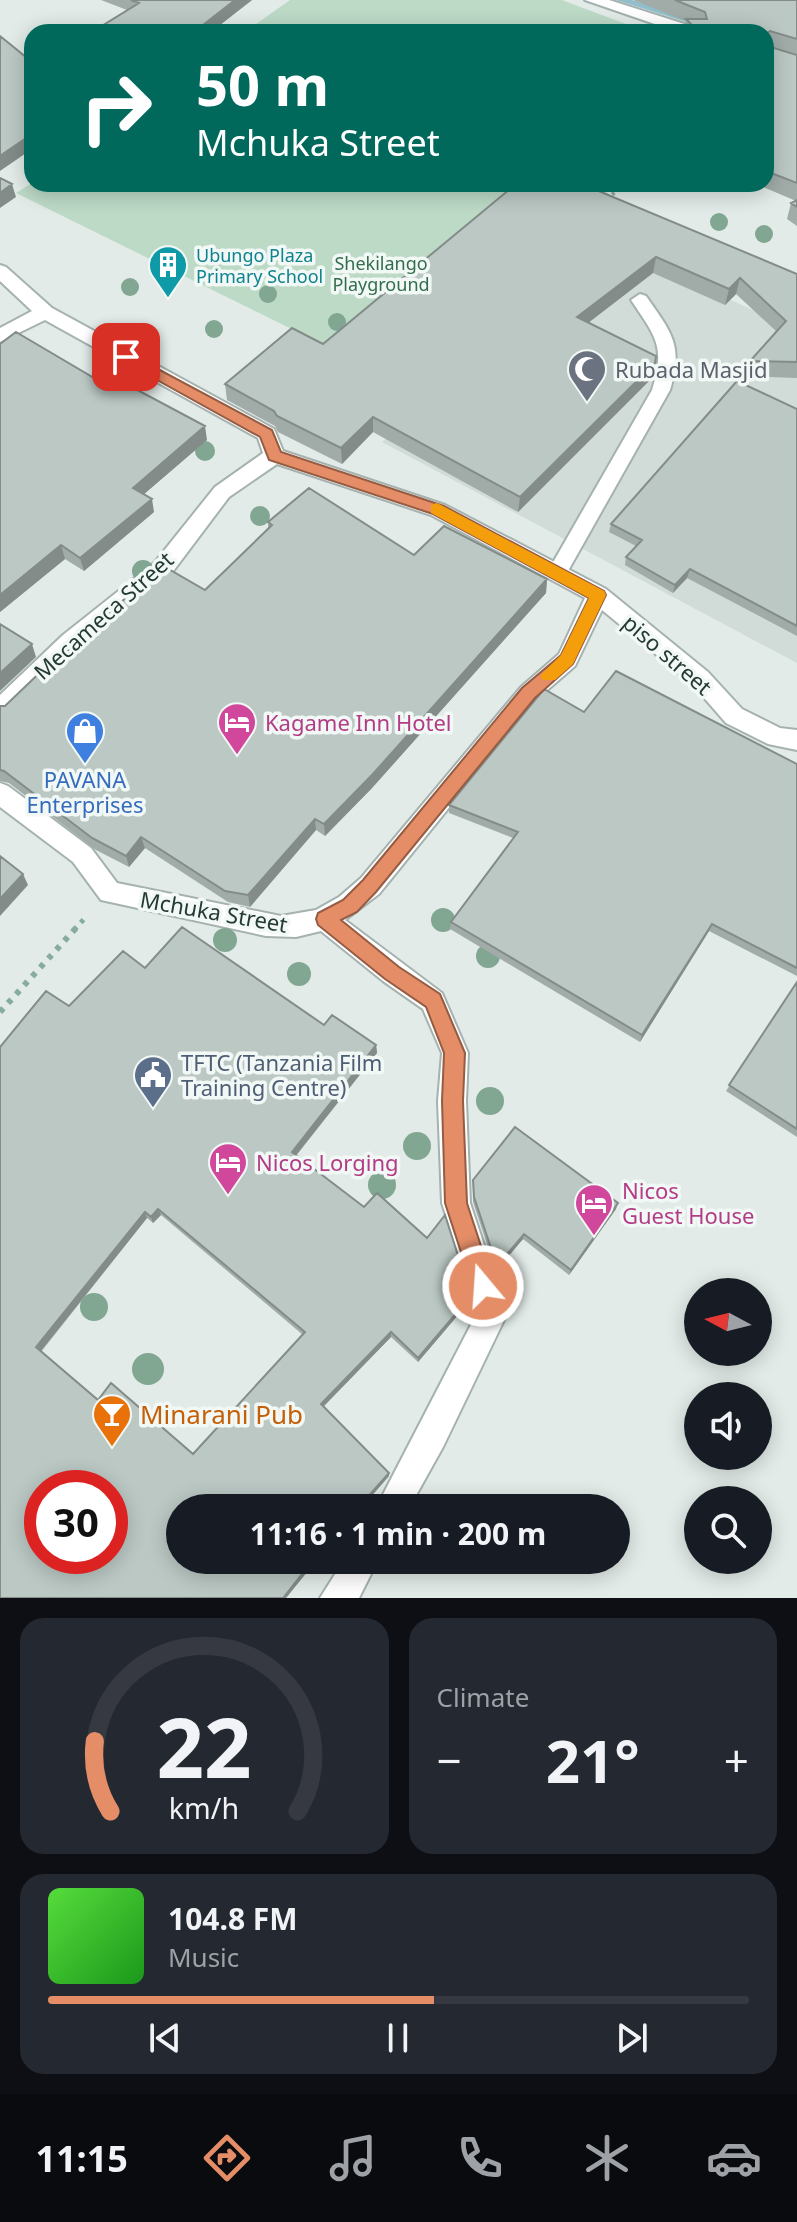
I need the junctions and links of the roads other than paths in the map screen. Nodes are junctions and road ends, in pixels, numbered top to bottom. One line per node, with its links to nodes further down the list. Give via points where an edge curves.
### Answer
1 (593, 0): 2 (street)
2 (669, 24)
3 (0, 271): 5 (street)
4 (640, 300): 8 (lane, via 670,346 671,363 661,390)
5 (45, 312): 6 (street); 7 (street, via 267,434)
6 (0, 336)
7 (274, 456): 8 (street, piso street, via 438,510); 10 (street, Mecameca Street, via 222,492 163,568 71,641)
8 (557, 573): 9 (street, piso street)
9 (598, 595): 11 (street, piso street, via 700,678 734,716 776,737); 13 (street, Mchuka Street, via 567,660 529,693 370,886 350,906)
10 (0, 709)
11 (797, 740)
12 (0, 793): 13 (street, Mchuka Street, via 82,855 110,892 267,926)
13 (325, 919): 14 (street, via 433,1001 455,1053 456,1203 492,1314)
14 (400, 1494)
15 (354, 1574): 16 (street)
16 (336, 1598)

